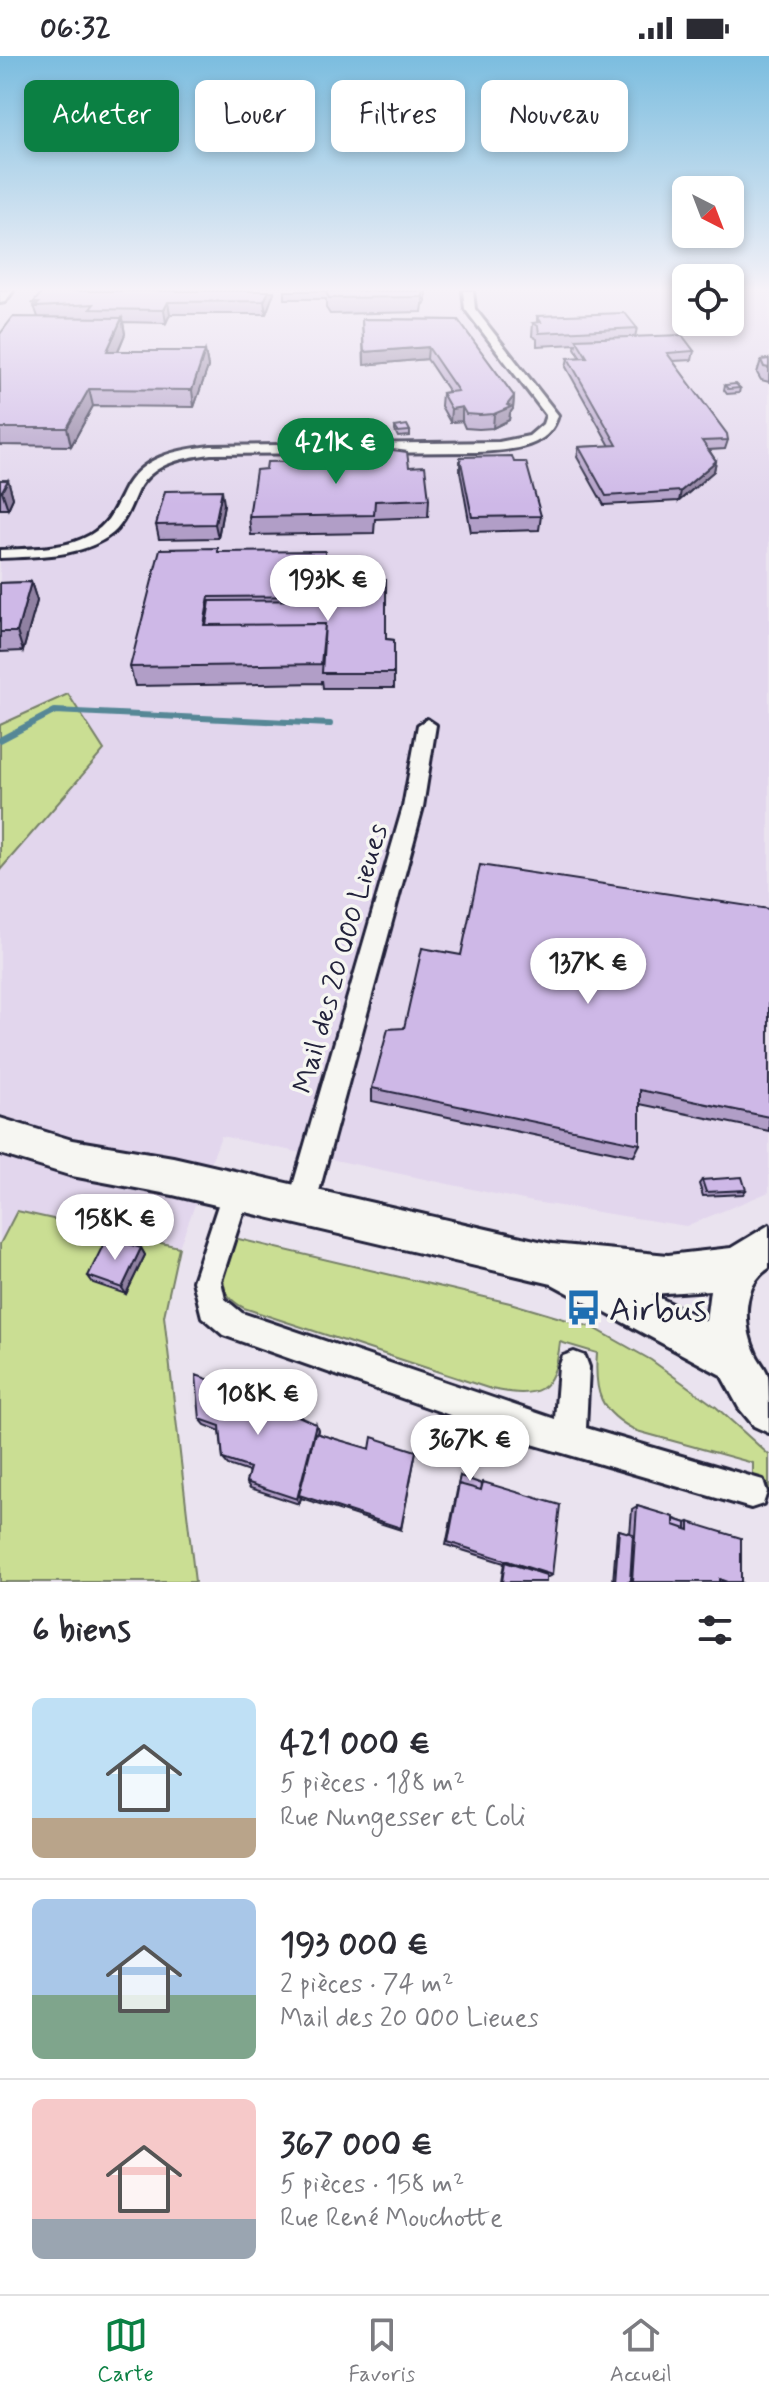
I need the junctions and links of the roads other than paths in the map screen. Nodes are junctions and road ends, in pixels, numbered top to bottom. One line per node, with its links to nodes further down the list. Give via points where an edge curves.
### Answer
1 (511, 362): 2 (street, via 552,415 546,430 535,437 478,448 211,450 169,457 135,479 116,521 98,537 56,549)
2 (0, 554)
3 (427, 725): 6 (street, Mail des 20 000 Lieues, via 413,807)
4 (0, 1136): 5 (street, via 72,1158)
5 (236, 1191): 6 (street); 12 (street, via 207,1281 212,1307 221,1317 263,1336)
6 (301, 1206): 8 (street)
7 (754, 1256): 8 (street, via 668,1275); 9 (street, via 728,1293)
8 (552, 1264): 9 (street)
9 (735, 1359): 11 (street)
10 (574, 1367): 12 (street)
11 (769, 1411)
12 (570, 1439): 13 (street)
13 (751, 1492)

